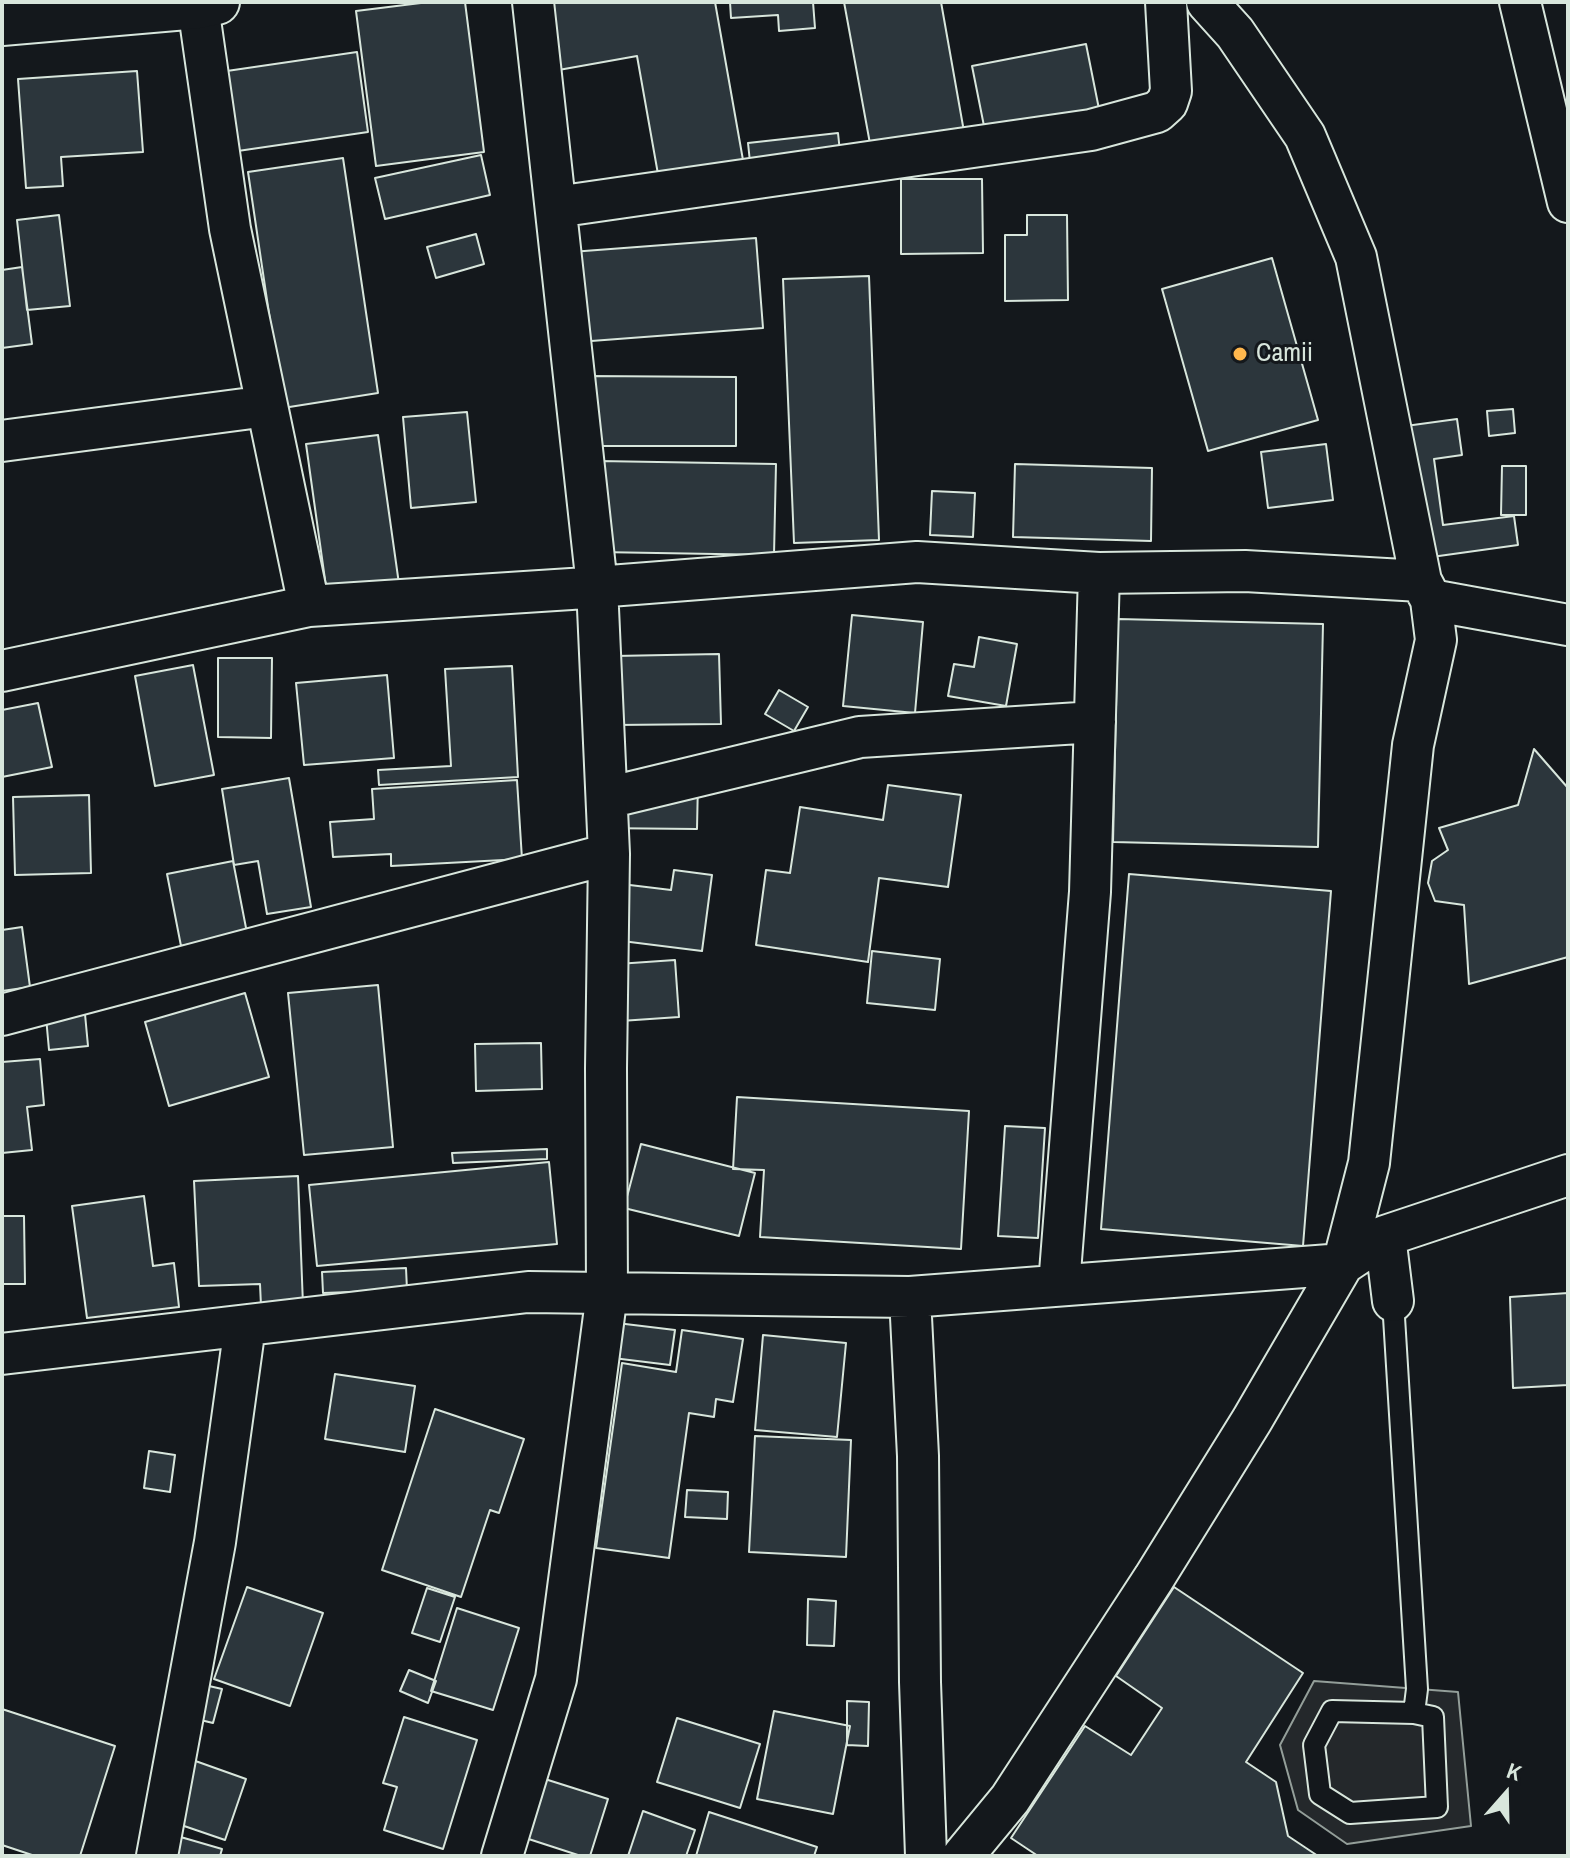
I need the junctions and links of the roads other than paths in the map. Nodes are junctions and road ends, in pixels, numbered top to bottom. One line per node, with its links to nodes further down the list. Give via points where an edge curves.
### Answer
1 (533, 2): 8 (street)
2 (1166, 2): 8 (street, via 1171,91 1157,112 1091,130)
3 (1207, 2): 13 (street, via 1235,33 1305,136 1356,257)
4 (1520, 2): 7 (street)
5 (208, 4): 6 (main road); 9 (street, via 230,229)
6 (2, 23)
7 (1567, 194)
8 (556, 207): 12 (street)
9 (267, 406): 10 (street); 14 (street)
10 (2, 441)
11 (1099, 573): 12 (street, via 917,562); 13 (street, via 1245,571); 17 (street)
12 (597, 586): 14 (street); 18 (street)
13 (1426, 590): 15 (street); 23 (street, via 1436,640 1413,745 1369,1163)
14 (309, 606): 16 (street)
15 (1568, 625)
16 (2, 671)
17 (1095, 722): 18 (street, via 860,737); 24 (street, via 1090,892)
18 (607, 798): 19 (street)
19 (609, 854): 20 (street); 25 (street)
20 (2, 1015)
21 (1568, 1175): 22 (street)
22 (1385, 1236): 23 (street); 27 (street)
23 (1343, 1264): 24 (street); 34 (street, via 1154,1578 1010,1799)
24 (1059, 1285): 26 (street)
25 (607, 1293): 26 (street); 28 (street, via 528,1292); 32 (street, via 556,1679)
26 (910, 1297): 33 (street)
27 (1393, 1301): 30 (lane, via 1417,1689)
28 (245, 1326): 29 (street); 31 (street, via 215,1542)
29 (2, 1354)
30 (1414, 1713): 30 (lane, via 1332,1711 1314,1745 1320,1794 1350,1813 1437,1807 1433,1717)
31 (157, 1856)
32 (502, 1856)
33 (926, 1856)
34 (963, 1856)

